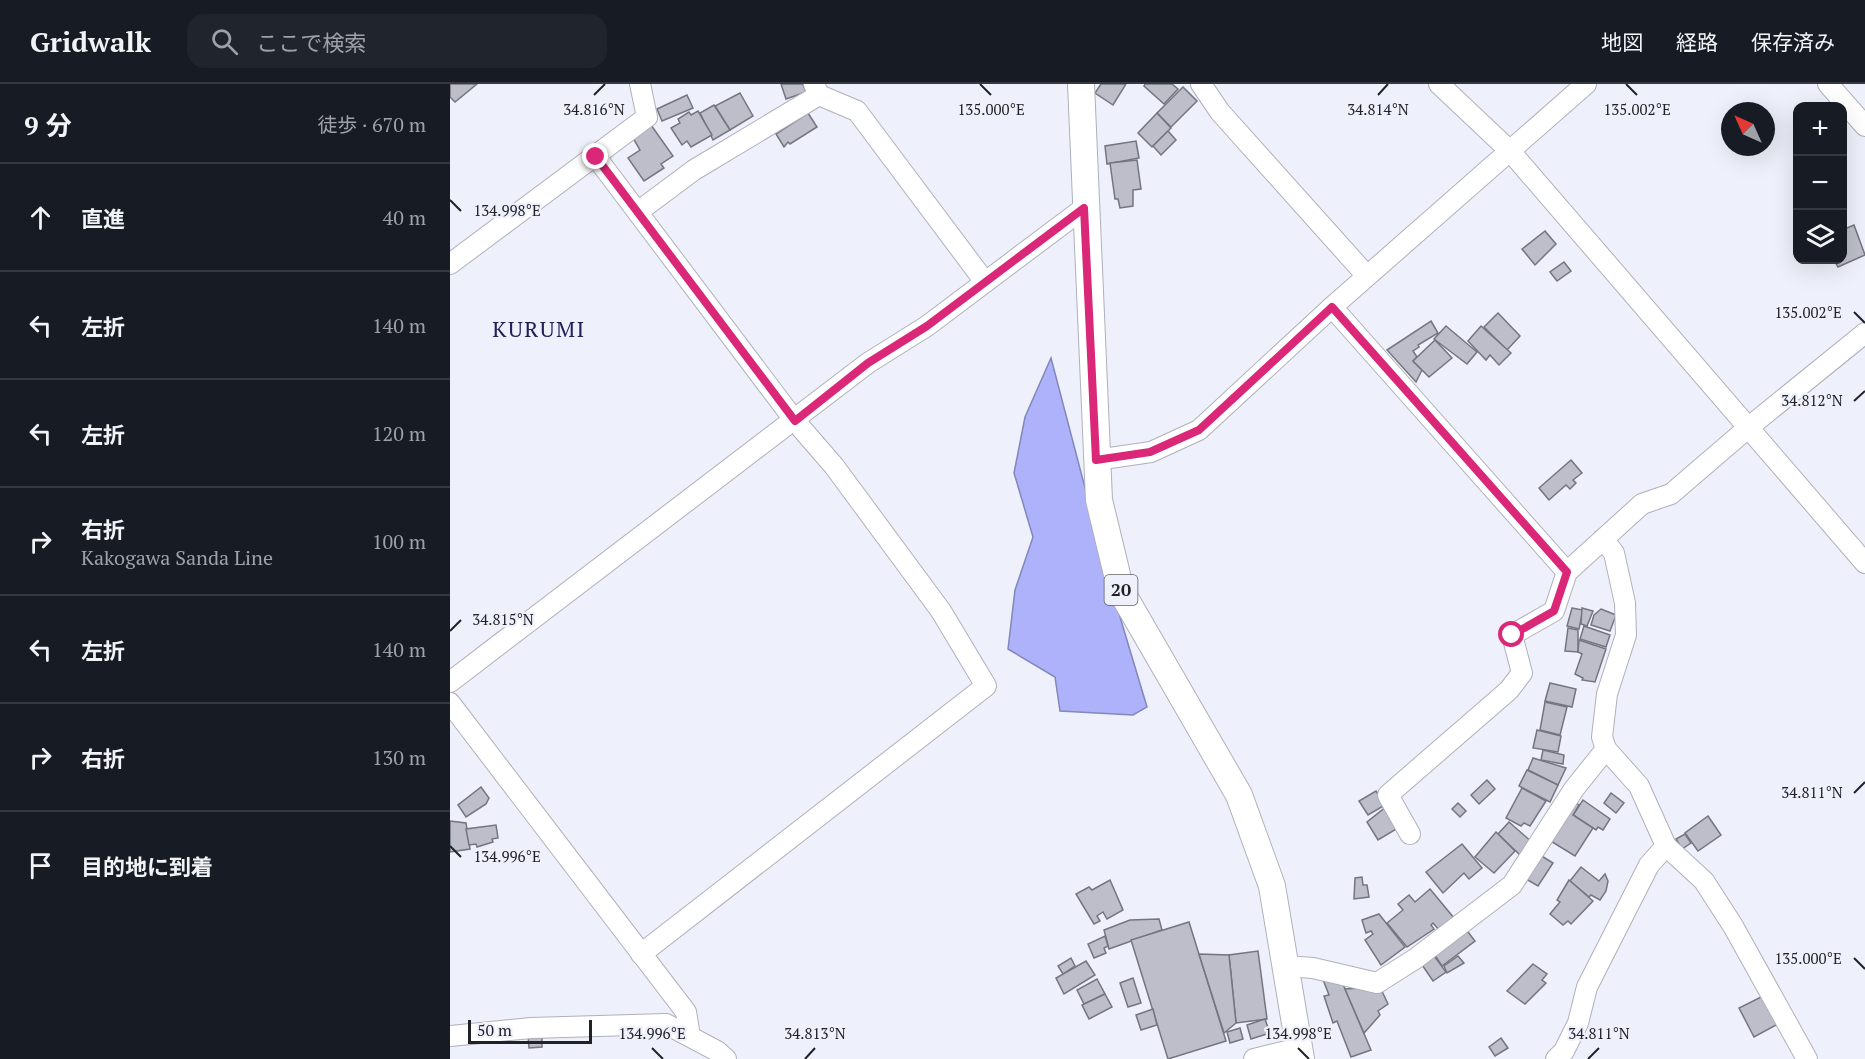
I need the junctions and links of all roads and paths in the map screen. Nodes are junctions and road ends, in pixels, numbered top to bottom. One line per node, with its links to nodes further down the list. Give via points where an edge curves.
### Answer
1 (640, 84): 10 (street, via 647,117)
2 (1081, 84): 11 (main road, 20)
3 (1201, 84): 14 (street, via 1220,112)
4 (1439, 84): 9 (street)
5 (1586, 84): 9 (street)
6 (1828, 84): 8 (street)
7 (816, 90): 12 (street); 15 (street, via 857,111)
8 (1865, 126)
9 (1510, 151): 14 (street); 19 (street)
10 (596, 157): 12 (street); 13 (street)
11 (1084, 208): 15 (street); 20 (main road, 20)
12 (639, 211): 18 (street)
13 (450, 264)
14 (1367, 276): 16 (street)
15 (985, 282): 18 (street, via 927,326 868,363)
16 (1332, 307): 20 (street, via 1199,430 1150,452); 23 (street)
17 (1865, 333): 19 (street)
18 (795, 421): 24 (street); 29 (street, via 834,466 941,611 986,686)
19 (1749, 427): 21 (street, via 1671,494 1642,504); 22 (street)
20 (1096, 460): 30 (main road, 20, via 1099,500 1121,591 1239,795 1272,886)
21 (1603, 539): 23 (street); 26 (street, via 1614,554 1625,603 1626,635 1607,694 1602,737)
22 (1865, 563)
23 (1567, 572): 27 (street, via 1554,611 1512,635 1522,673 1509,690 1388,795)
24 (450, 682)
25 (450, 703): 29 (street)
26 (1606, 749): 28 (street, via 1639,786); 30 (street, via 1574,789 1512,885 1415,959 1377,983)
27 (1410, 834)
28 (1666, 846): 36 (street, via 1649,865 1587,987 1578,1023); 37 (street, via 1704,881)
29 (641, 954): 32 (street, via 686,1012)
30 (1286, 966): 33 (main road, 20)
31 (450, 1036): 32 (street, via 531,1028 666,1024)
32 (690, 1036): 34 (street)
33 (1300, 1054): 35 (street)
34 (726, 1059)
35 (1254, 1059)
36 (1556, 1059)
37 (1807, 1059)

